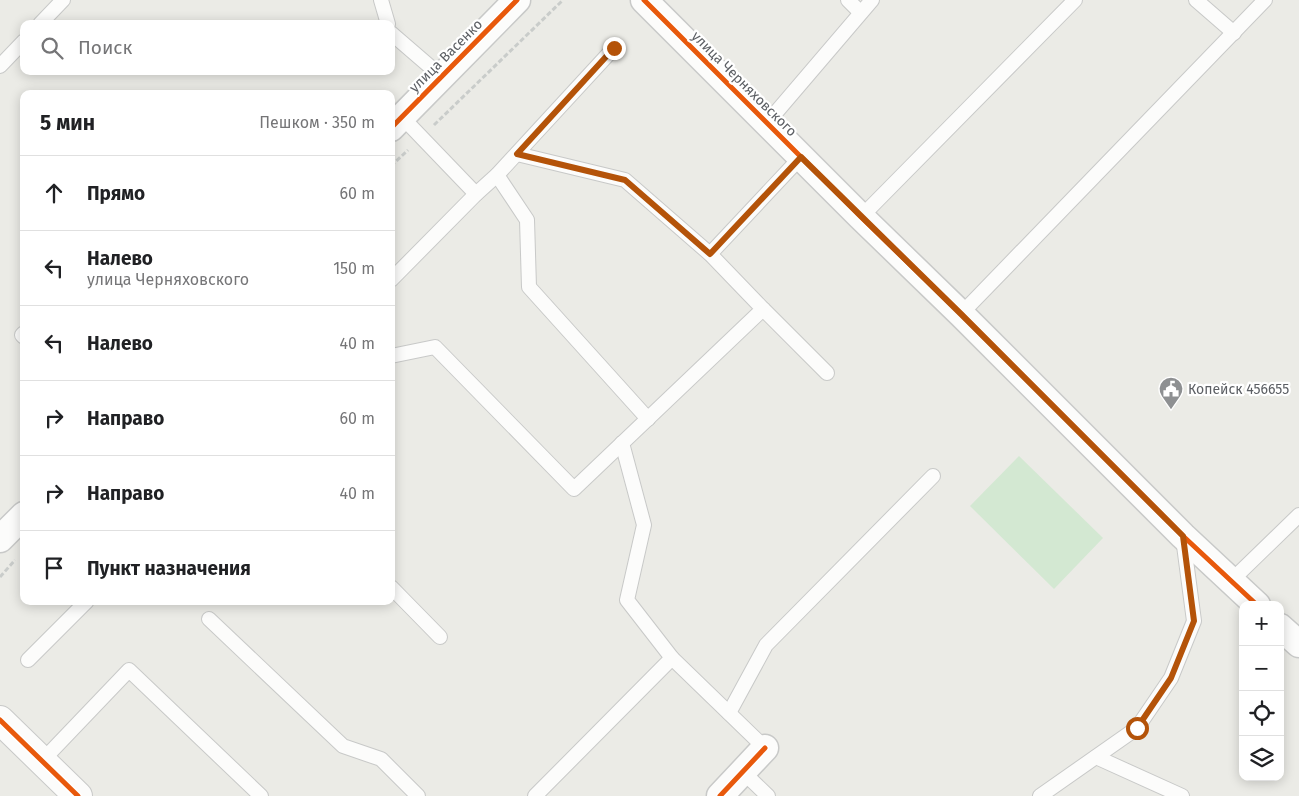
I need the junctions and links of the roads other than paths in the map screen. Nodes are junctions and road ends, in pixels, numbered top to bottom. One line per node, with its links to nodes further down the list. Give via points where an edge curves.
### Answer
1 (63, 0): 11 (lane)
2 (381, 0): 12 (lane)
3 (517, 0): 18 (street, улица Васенко)
4 (848, 0): 10 (lane)
5 (872, 0): 10 (lane)
6 (1075, 0): 25 (lane)
7 (1196, 0): 13 (lane)
8 (1265, 0): 13 (lane)
9 (652, 3): 20 (street, улица Черняховского)
10 (860, 12): 20 (lane)
11 (44, 20)
12 (387, 20)
13 (1234, 33): 29 (lane)
14 (395, 36): 18 (lane)
15 (20, 45): 17 (lane)
16 (614, 48): 21 (lane)
17 (0, 66)
18 (442, 77): 19 (street, улица Васенко)
19 (396, 122): 24 (lane, via 421,138)
20 (767, 123): 22 (street, улица Черняховского)
21 (517, 154): 23 (lane); 26 (lane, via 625,180)
22 (801, 157): 25 (street, улица Черняховского); 26 (lane)
23 (497, 175): 24 (lane); 32 (lane, via 527,220 529,287)
24 (476, 194): 27 (lane)
25 (861, 217): 29 (street, улица Черняховского)
26 (710, 254): 28 (lane)
27 (395, 276)
28 (763, 310): 31 (lane); 32 (lane)
29 (961, 314): 37 (street, улица Черняховского)
30 (395, 355): 33 (lane, via 435,347 574,489)
31 (827, 373)
32 (648, 419): 33 (lane)
33 (622, 443): 47 (lane, via 644,525 627,600)
34 (933, 476): 49 (lane, via 766,645)
35 (1299, 515): 39 (lane)
36 (20, 524): 38 (street)
37 (1183, 536): 39 (street, улица Черняховского); 52 (lane, via 1194,621 1171,678 1137,728)
38 (9, 548)
39 (1231, 581): 41 (street, улица Черняховского)
40 (395, 591): 45 (lane)
41 (1253, 601)
42 (82, 605): 48 (lane)
43 (209, 618): 57 (lane, via 343,746 381,759)
44 (1284, 631): 46 (street)
45 (440, 637)
46 (1299, 644)
47 (672, 658): 49 (lane); 58 (lane)
48 (28, 660)
49 (729, 713): 51 (lane)
50 (0, 720): 53 (street)
51 (765, 748): 54 (street)
52 (1096, 757): 61 (lane); 62 (lane)
53 (42, 761): 55 (street); 56 (lane, via 129,670)
54 (743, 772): 59 (street); 60 (lane)
55 (78, 796)
56 (261, 796)
57 (418, 796)
58 (535, 796)
59 (720, 796)
60 (768, 796)
61 (1040, 796)
62 (1182, 796)

